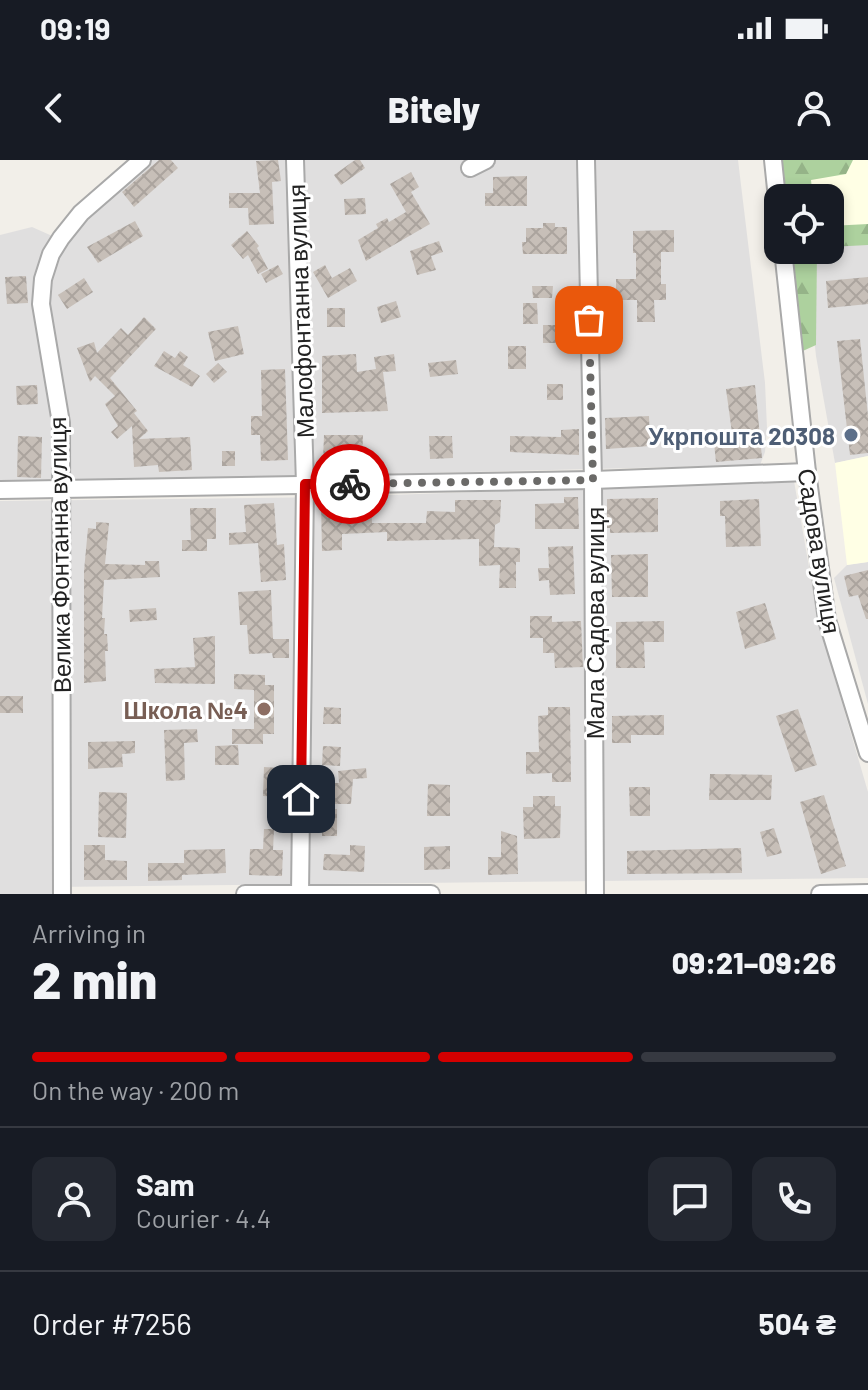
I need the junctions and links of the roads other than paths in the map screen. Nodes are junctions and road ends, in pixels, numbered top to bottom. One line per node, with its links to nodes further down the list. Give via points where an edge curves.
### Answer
1 (142, 160): 12 (street, Велика Фонтанна вулиця, via 81,213 51,254 43,279 41,304 61,423)
2 (295, 160): 11 (street, Малофонтанна вулиця)
3 (486, 160): 6 (street)
4 (586, 160): 10 (street, Мала Садова вулиця)
5 (773, 160): 7 (street)
6 (470, 168)
7 (776, 184)
8 (785, 264): 9 (street, Садова вулиця)
9 (807, 472): 10 (street); 14 (street, Садова вулиця, via 827,620)
10 (593, 480): 11 (street); 20 (street, Мала Садова вулиця)
11 (305, 484): 12 (street); 18 (street, Малофонтанна вулиця)
12 (60, 489): 13 (street); 16 (street, Велика Фонтанна вулиця)
13 (0, 490)
14 (868, 753)
15 (868, 893): 21 (street)
16 (62, 894)
17 (245, 894): 18 (street)
18 (300, 894): 19 (street)
19 (431, 894)
20 (595, 894)
21 (820, 894)

